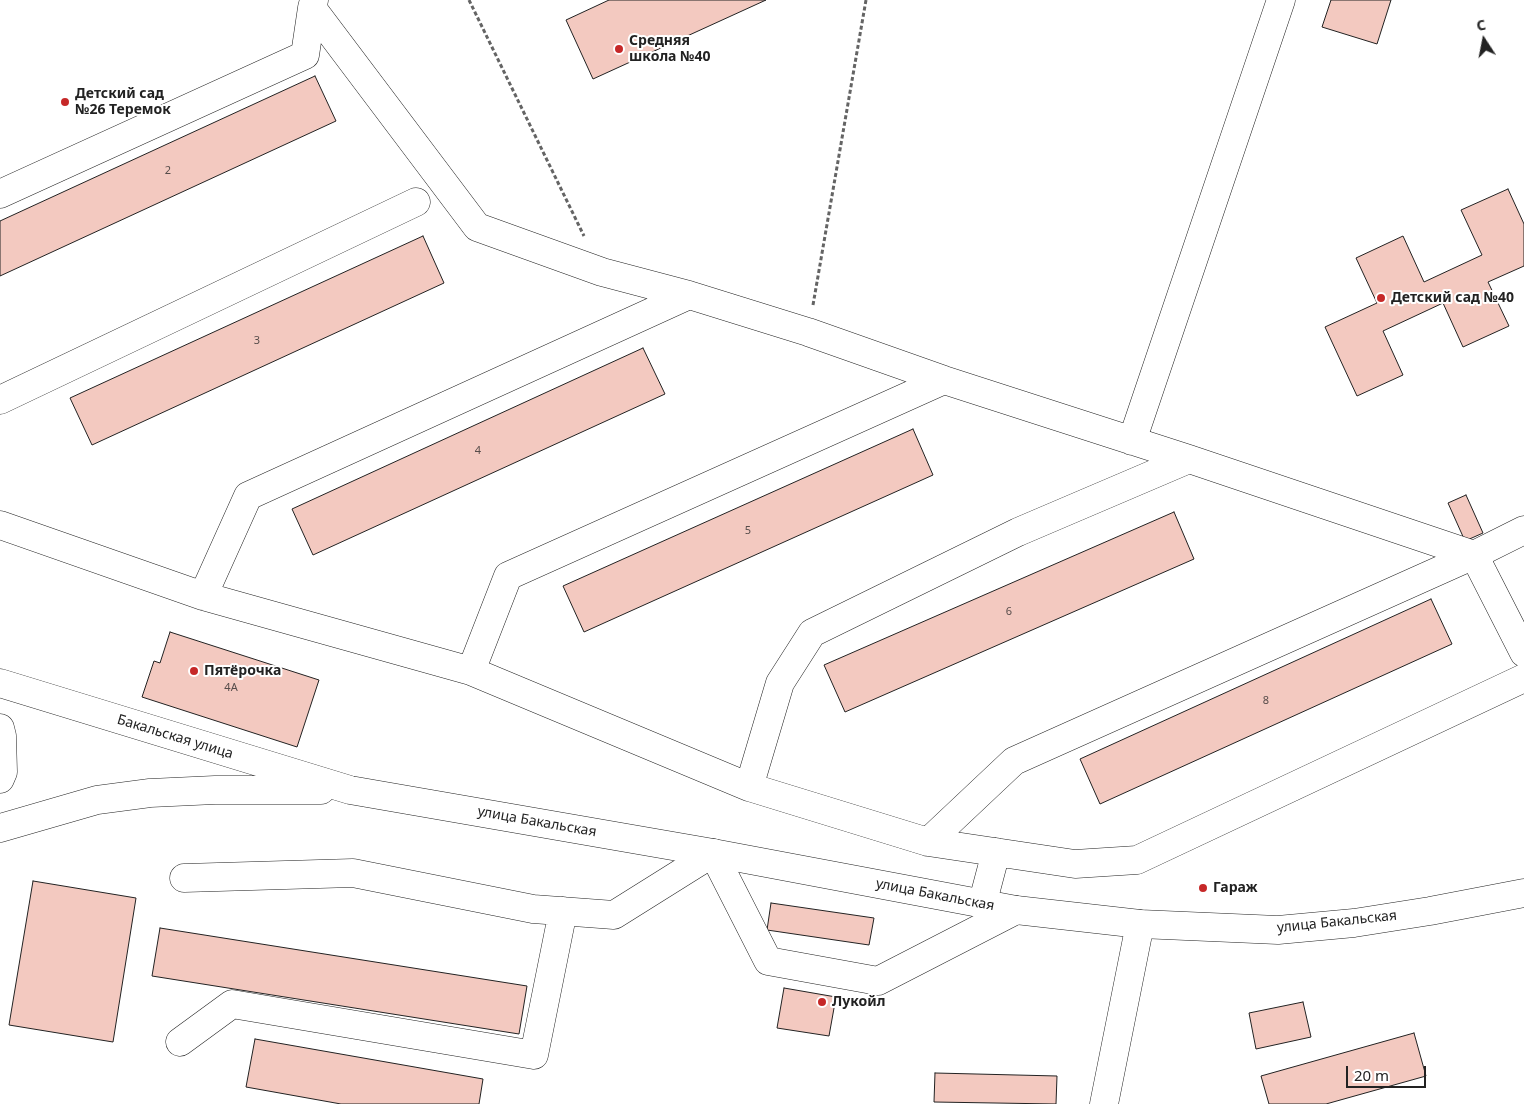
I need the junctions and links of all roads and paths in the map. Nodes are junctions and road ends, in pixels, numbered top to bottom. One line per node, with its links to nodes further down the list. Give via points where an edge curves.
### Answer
1 (469, 0): 7 (path)
2 (866, 0): 9 (path)
3 (1281, 0): 12 (main road)
4 (313, 4): 5 (main road, via 305,55); 7 (main road, via 477,227)
5 (0, 194)
6 (416, 202): 11 (main road)
7 (602, 272): 8 (main road)
8 (688, 295): 9 (main road); 17 (main road, via 248,496)
9 (808, 332): 10 (main road)
10 (944, 380): 12 (main road); 19 (main road, via 508,576)
11 (0, 401)
12 (1132, 441): 13 (main road)
13 (1189, 459): 16 (main road); 24 (main road, via 1018,532 812,633 780,683)
14 (0, 525): 17 (main road)
15 (1524, 530): 16 (main road)
16 (1474, 555): 18 (main road); 27 (main road, via 1014,761)
17 (203, 596): 19 (main road)
18 (1524, 653)
19 (471, 671): 24 (main road)
20 (1524, 678): 28 (main road, via 1137,860 1075,864)
21 (0, 683): 25 (main road, Бакальская улица)
22 (0, 728): 23 (main road, via 3,772)
23 (0, 779)
24 (749, 787): 27 (main road)
25 (350, 790): 26 (main road, via 150,793 97,800); 29 (main road, улица Бакальская)
26 (0, 828)
27 (928, 842): 28 (main road)
28 (996, 852): 32 (main road)
29 (713, 853): 32 (main road, улица Бакальская); 33 (main road, via 768,961 878,981); 34 (main road, via 614,915)
30 (184, 878): 34 (main road, via 353,873 533,909)
31 (1524, 893): 35 (main road, улица Бакальская, via 1354,923 1278,930)
32 (982, 905): 33 (main road, улица Бакальская)
33 (1016, 910): 35 (main road, улица Бакальская)
34 (563, 911): 36 (main road, via 534,1055 232,1004)
35 (1140, 924): 37 (main road)
36 (180, 1042)
37 (1104, 1104)

